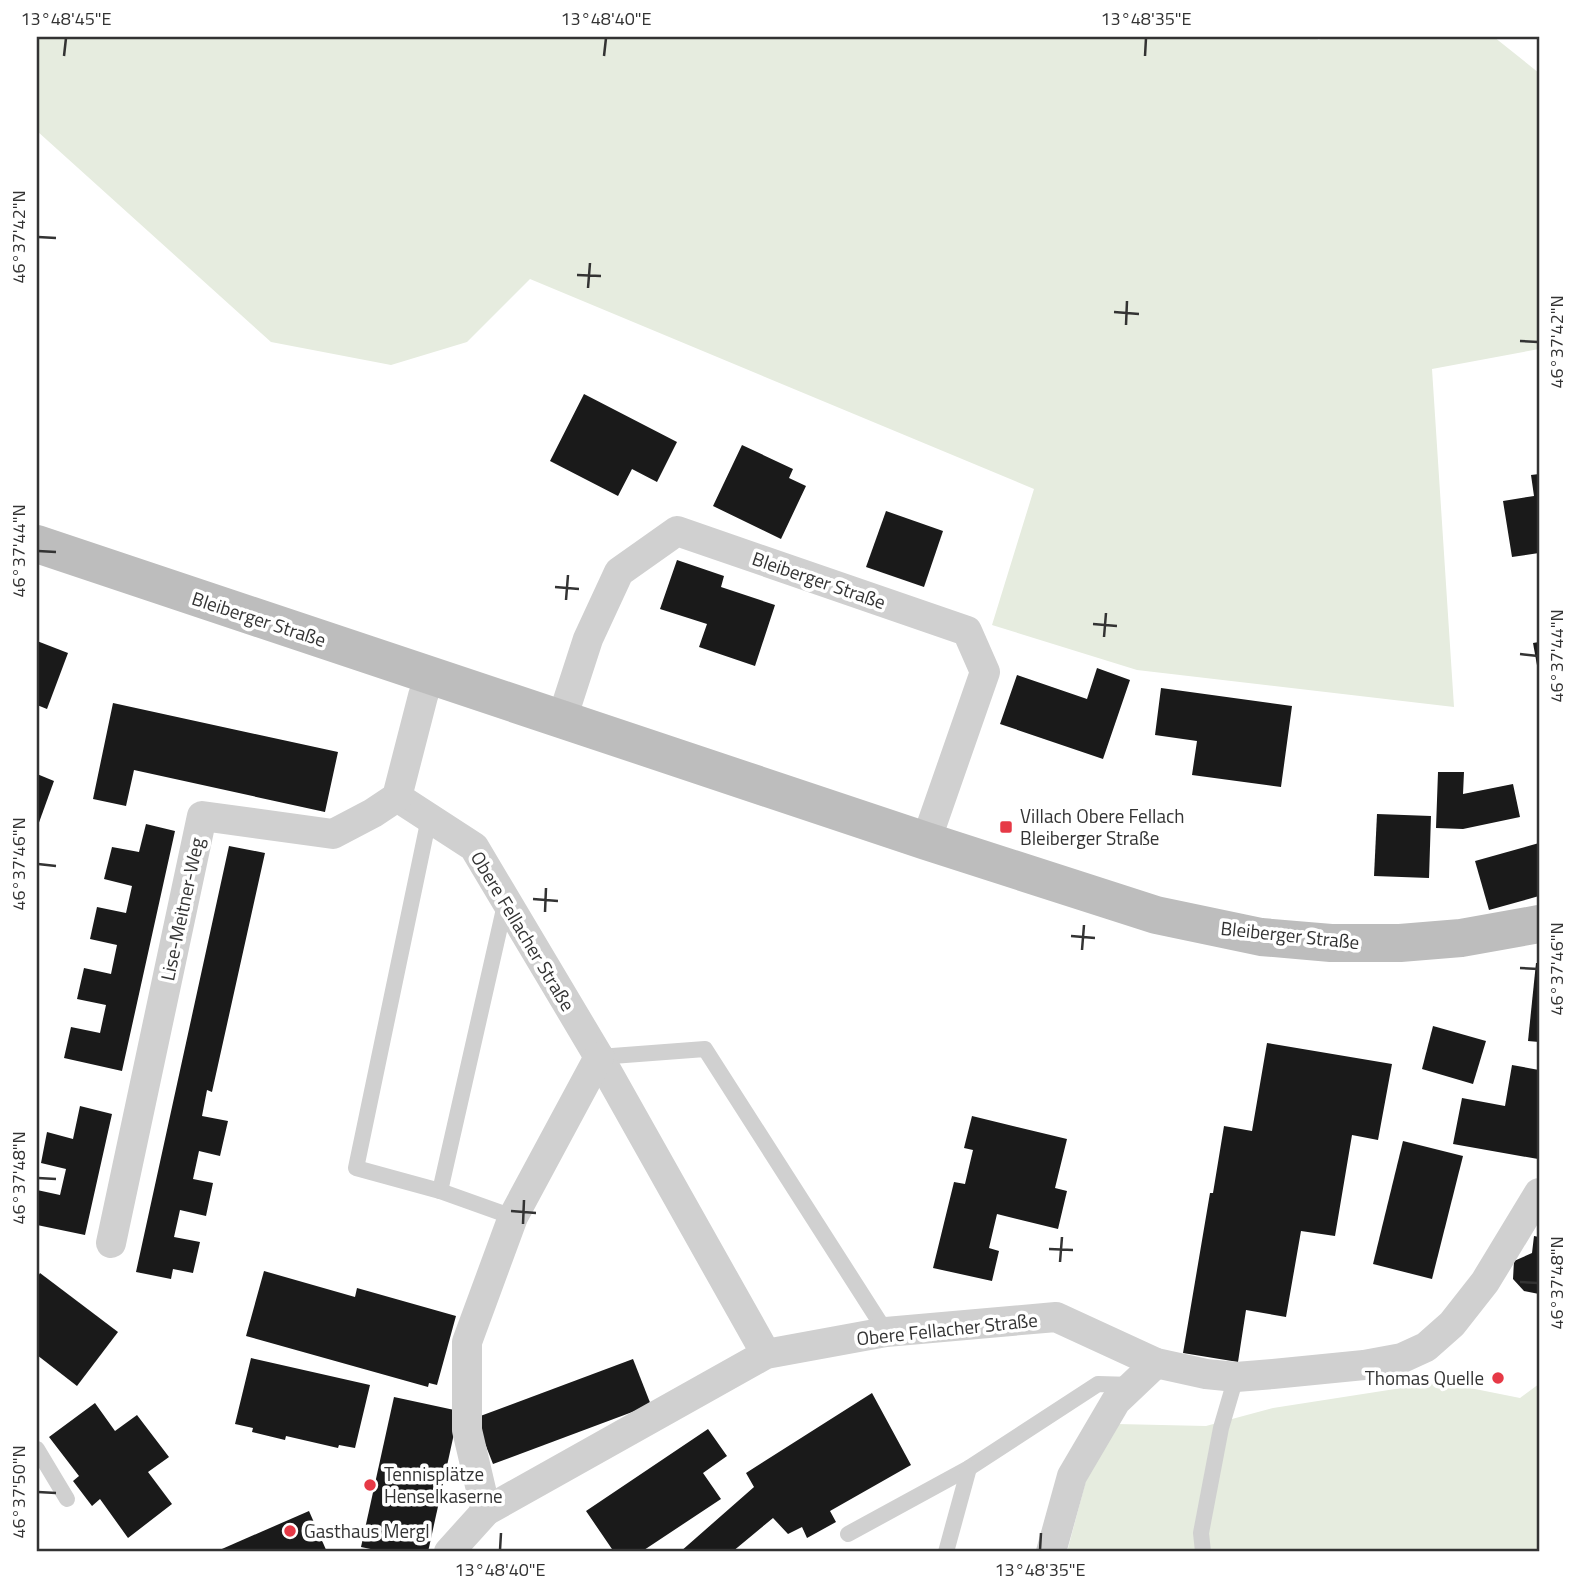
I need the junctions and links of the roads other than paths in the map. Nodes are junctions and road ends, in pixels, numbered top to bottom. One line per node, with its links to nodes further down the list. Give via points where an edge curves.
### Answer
1 (37, 544): 2 (main road, Bleiberger Straße)
2 (430, 676): 3 (main road, Bleiberger Straße); 4 (street)
3 (562, 719): 6 (main road, Bleiberger Straße); 6 (street, Bleiberger Straße, via 588,639 619,572 677,531 967,632 985,672)
4 (397, 797): 5 (street, Obere Fellacher Straße); 13 (street, Lise-Meitner-Weg, via 333,834 202,816)
5 (429, 818): 7 (street, Obere Fellacher Straße, via 474,847); 10 (lane, via 356,1168)
6 (926, 841): 8 (main road, Bleiberger Straße, via 1156,915 1261,937 1400,943)
7 (506, 900): 9 (street, Obere Fellacher Straße); 10 (lane)
8 (1539, 924)
9 (600, 1057): 12 (street); 14 (lane, via 705,1049); 15 (street, Obere Fellacher Straße)
10 (440, 1191): 12 (lane)
11 (1539, 1193): 17 (street, Obere Fellacher Straße, via 1485,1282 1452,1324 1426,1347 1402,1358 1364,1365)
12 (513, 1217): 22 (street, via 467,1342 467,1430)
13 (111, 1243)
14 (886, 1332): 15 (street, Obere Fellacher Straße); 16 (street, Obere Fellacher Straße, via 1056,1317)
15 (766, 1354): 22 (street, Obere Fellacher Straße)
16 (1156, 1363): 17 (street, Obere Fellacher Straße); 18 (street)
17 (1236, 1377): 27 (lane, via 1201,1533)
18 (1133, 1385): 20 (lane, via 1098,1384); 26 (street, via 1116,1401 1072,1476)
19 (37, 1449): 21 (lane)
20 (969, 1468): 23 (lane); 25 (lane)
21 (67, 1499)
22 (486, 1511): 24 (street, Obere Fellacher Straße)
23 (848, 1534)
24 (449, 1552)
25 (946, 1552)
26 (1051, 1552)
27 (1203, 1552)

